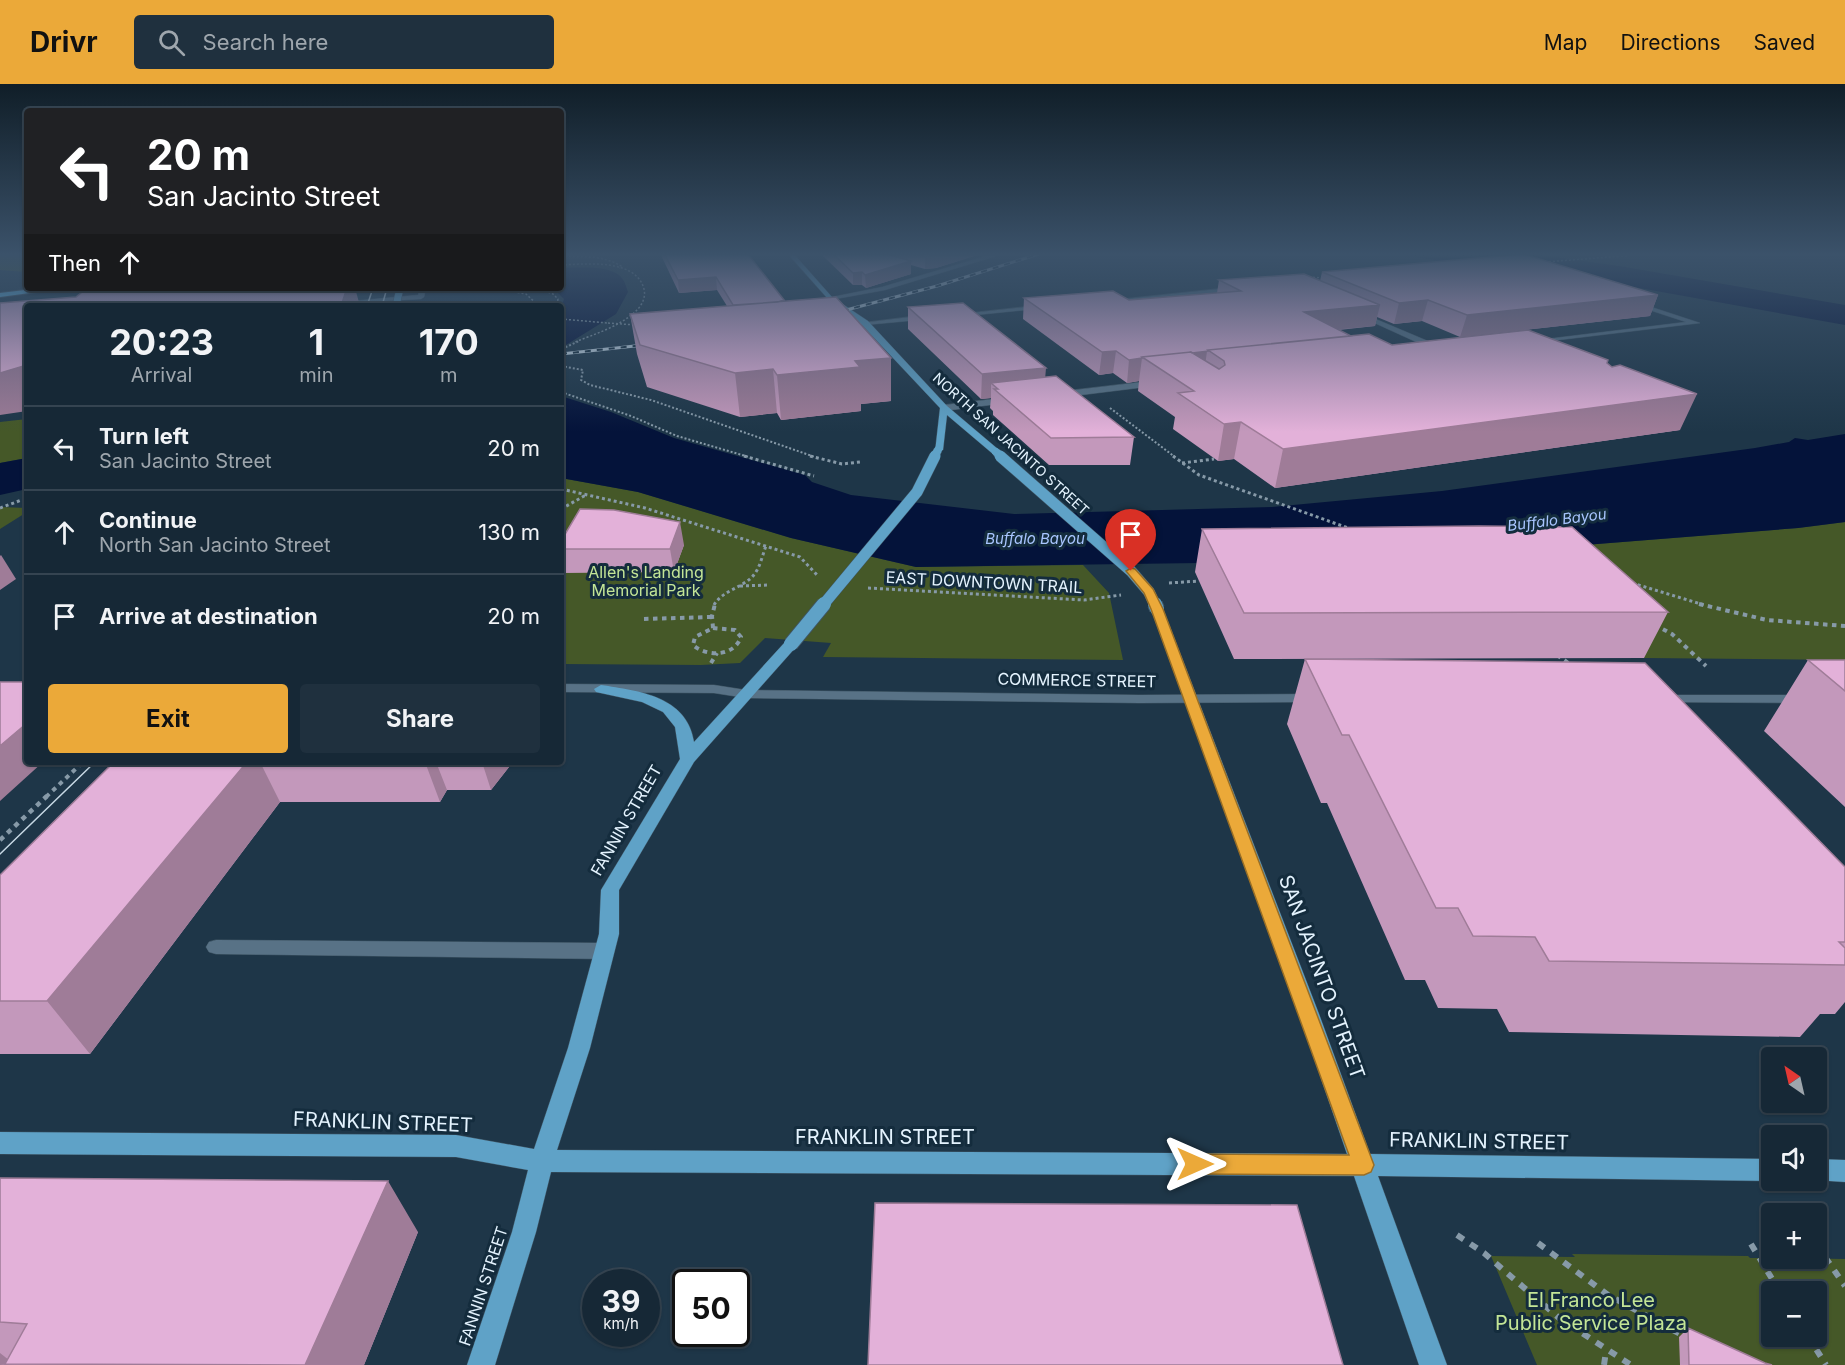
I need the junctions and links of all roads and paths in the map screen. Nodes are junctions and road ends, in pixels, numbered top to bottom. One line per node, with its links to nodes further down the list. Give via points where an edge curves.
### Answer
1 (632, 313): 12 (path)
2 (851, 313): 9 (main road, NORTH SAN JACINTO STREET)
3 (975, 313): 6 (street)
4 (1356, 313): 13 (street, via 1444,351)
5 (1663, 313): 11 (street, via 1696,323)
6 (950, 315)
7 (939, 316): 9 (street)
8 (564, 319): 10 (path, bridge)
9 (866, 323): 19 (main road, NORTH SAN JACINTO STREET)
10 (638, 325)
11 (1528, 342)
12 (564, 350)
13 (1421, 354)
14 (564, 365): 22 (path, via 583,370 581,380 590,385 651,400 823,460)
15 (1166, 383): 17 (street)
16 (564, 393): 24 (path, via 677,436)
17 (1049, 396)
18 (1016, 400): 19 (street)
19 (944, 408): 41 (main road, NORTH SAN JACINTO STREET, bridge, via 1131,571); 54 (main road, FANNIN STREET, bridge, via 938,450 917,492)
20 (1110, 408): 23 (path, bridge)
21 (1214, 459): 23 (path)
22 (860, 462)
23 (1182, 463): 30 (path, bridge, via 1199,475)
24 (814, 476)
25 (564, 490): 26 (path)
26 (587, 494): 28 (path); 31 (path)
27 (24, 499): 29 (path)
28 (564, 507)
29 (0, 508)
30 (1354, 530)
31 (766, 546): 32 (path); 33 (path, via 800,557)
32 (762, 556): 38 (path, via 754,576)
33 (825, 580)
34 (1199, 581): 37 (path)
35 (1624, 581): 45 (path, via 1750,617)
36 (769, 585): 38 (path)
37 (1161, 585)
38 (739, 586): 42 (path, via 714,604)
39 (867, 588): 40 (path, EAST DOWNTOWN TRAIL, via 1084,600)
40 (1131, 593)
41 (1157, 609): 56 (main road, SAN JACINTO STREET)
42 (711, 617): 43 (path); 46 (path)
43 (644, 619)
44 (1650, 622): 50 (path, via 1672,634)
45 (1845, 626)
46 (713, 628): 48 (path, via 699,633 693,645 701,651); 48 (path, via 735,630 741,637 732,649)
47 (1551, 650): 51 (path, bridge)
48 (717, 653): 49 (path)
49 (711, 663)
50 (1706, 666)
51 (1579, 670)
52 (564, 688): 53 (street, COMMERCE STREET)
53 (601, 689): 54 (street, COMMERCE STREET, via 714,689); 59 (main road, via 642,697 666,707 682,724)
54 (746, 694): 56 (street, COMMERCE STREET); 59 (main road, FANNIN STREET)
55 (1330, 698): 56 (street, COMMERCE STREET)
56 (1192, 699): 66 (main road, SAN JACINTO STREET)
57 (1647, 699): 58 (street)
58 (1822, 699)
59 (688, 759): 63 (main road, FANNIN STREET, via 610,890 609,933)
60 (80, 765): 61 (path)
61 (0, 840)
62 (216, 947): 63 (street)
63 (604, 951): 65 (main road, FANNIN STREET, via 579,1048)
64 (0, 1143): 65 (main road, FRANKLIN STREET, via 456,1146)
65 (542, 1161): 66 (main road, FRANKLIN STREET); 79 (main road, FANNIN STREET, via 524,1232)
66 (1364, 1165): 67 (main road, FRANKLIN STREET); 80 (main road, SAN JACINTO STREET)
67 (1761, 1170)
68 (1827, 1170): 69 (main road)
69 (1845, 1171)
70 (1457, 1235): 78 (path)
71 (1538, 1243): 76 (path, via 1609,1297)
72 (1751, 1244): 74 (path)
73 (1827, 1260): 75 (path)
74 (1773, 1281)
75 (1845, 1286)
76 (1692, 1340)
77 (1815, 1347): 83 (path)
78 (1606, 1351): 81 (path); 82 (path)
79 (481, 1365)
80 (1433, 1365)
81 (1604, 1365)
82 (1631, 1365)
83 (1826, 1365)

